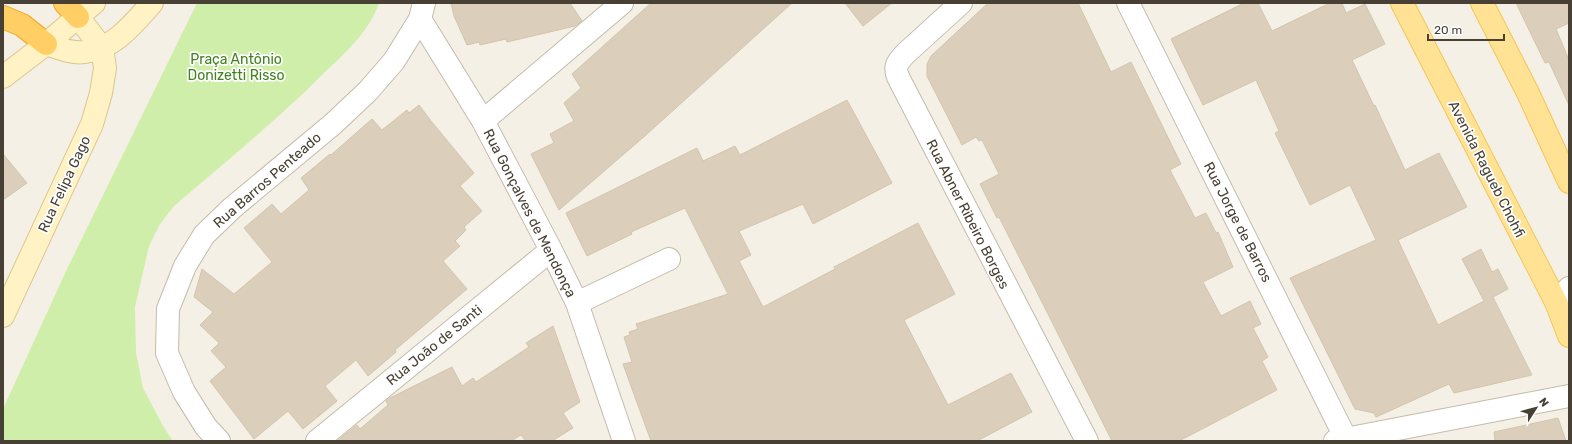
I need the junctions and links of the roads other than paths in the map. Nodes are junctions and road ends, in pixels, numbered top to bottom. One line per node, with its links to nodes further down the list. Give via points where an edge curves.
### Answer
1 (94, 3): 8 (main road)
2 (152, 3): 12 (main road, via 136,21)
3 (622, 3): 14 (street)
4 (961, 3): 27 (street, Rua Abner Ribeiro Borges, via 905,54 895,69)
5 (1128, 3): 23 (street, Rua Jorge de Barros)
6 (1402, 3): 18 (main road, Avenida Ragueb Chohfi)
7 (1482, 3): 15 (main road, via 1528,93)
8 (71, 10): 11 (main road); 12 (main road)
9 (422, 11): 14 (street, Rua Gonçalves de Mendonça); 24 (street, Rua Barros Penteado, via 394,61 368,90 333,124 232,208 204,235 185,266 168,309 167,353 184,392)
10 (3, 17): 11 (highway, via 22,25)
11 (46, 44): 12 (main road, via 66,51 86,52); 13 (main road)
12 (102, 48): 20 (main road, Rua Felipa Gago, via 104,84 92,124)
13 (3, 77)
14 (483, 121): 16 (street, Rua Gonçalves de Mendonça)
15 (1569, 182)
16 (552, 250): 19 (street, Rua Gonçalves de Mendonça); 25 (street, Rua João de Santi)
17 (669, 259): 19 (street)
18 (1562, 295): 21 (main road, Avenida Ragueb Chohfi)
19 (577, 304): 26 (street, Rua Gonçalves de Mendonça)
20 (3, 316)
21 (1569, 336)
22 (1569, 396): 23 (street)
23 (1342, 440)
24 (219, 441)
25 (317, 441)
26 (624, 441)
27 (1086, 441)

